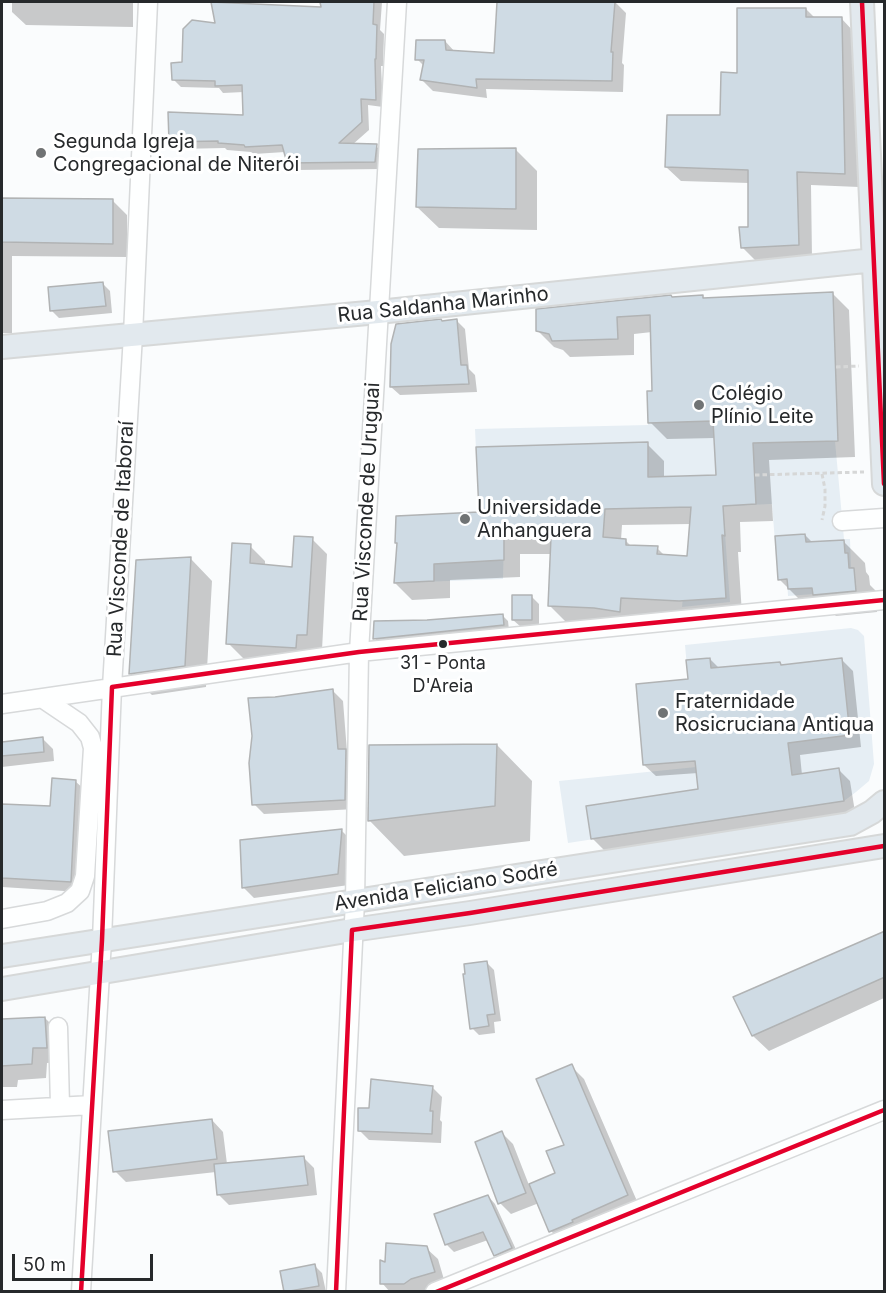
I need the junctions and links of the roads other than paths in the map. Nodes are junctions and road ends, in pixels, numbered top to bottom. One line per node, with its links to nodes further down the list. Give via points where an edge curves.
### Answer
1 (148, 2): 7 (street, Rua Visconde de Itaboraí)
2 (397, 2): 6 (street, Rua Visconde de Uruguai)
3 (862, 2): 4 (main road)
4 (878, 224): 5 (main road)
5 (879, 259): 6 (main road, Rua Saldanha Marinho); 9 (main road)
6 (378, 312): 7 (main road, Rua Saldanha Marinho); 14 (street, Rua Visconde de Uruguai)
7 (132, 335): 8 (main road, Rua Saldanha Marinho); 15 (street, Rua Visconde de Itaboraí)
8 (2, 347)
9 (884, 471): 10 (main road)
10 (885, 484)
11 (885, 518): 12 (street)
12 (842, 521)
13 (885, 600): 14 (street)
14 (359, 652): 15 (street); 22 (street, Rua Visconde de Uruguai)
15 (112, 687): 16 (street); 25 (street, Rua Visconde de Itaboraí)
16 (42, 698): 17 (street); 23 (street, via 79,723 93,748 85,876 80,891 67,903)
17 (2, 704)
18 (885, 802): 20 (main road, Avenida Feliciano Sodré)
19 (885, 818): 20 (street)
20 (850, 824): 22 (main road, Avenida Feliciano Sodré)
21 (882, 848): 24 (main road, Avenida Feliciano Sodré)
22 (355, 901): 24 (street, Rua Visconde de Uruguai); 25 (main road, Avenida Feliciano Sodré)
23 (2, 919)
24 (352, 930): 27 (main road, Avenida Feliciano Sodré); 35 (street, Rua Visconde de Uruguai)
25 (102, 940): 26 (main road, Avenida Feliciano Sodré); 27 (street, Rua Visconde de Itaboraí)
26 (2, 956)
27 (99, 972): 28 (main road, Avenida Feliciano Sodré); 30 (street, Rua Visconde de Itaboraí)
28 (2, 989)
29 (58, 1027): 31 (street)
30 (92, 1105): 31 (street); 34 (street, Rua Visconde de Itaboraí)
31 (60, 1106): 32 (street)
32 (2, 1110)
33 (885, 1110): 36 (street)
34 (81, 1292)
35 (336, 1292)
36 (435, 1292)

